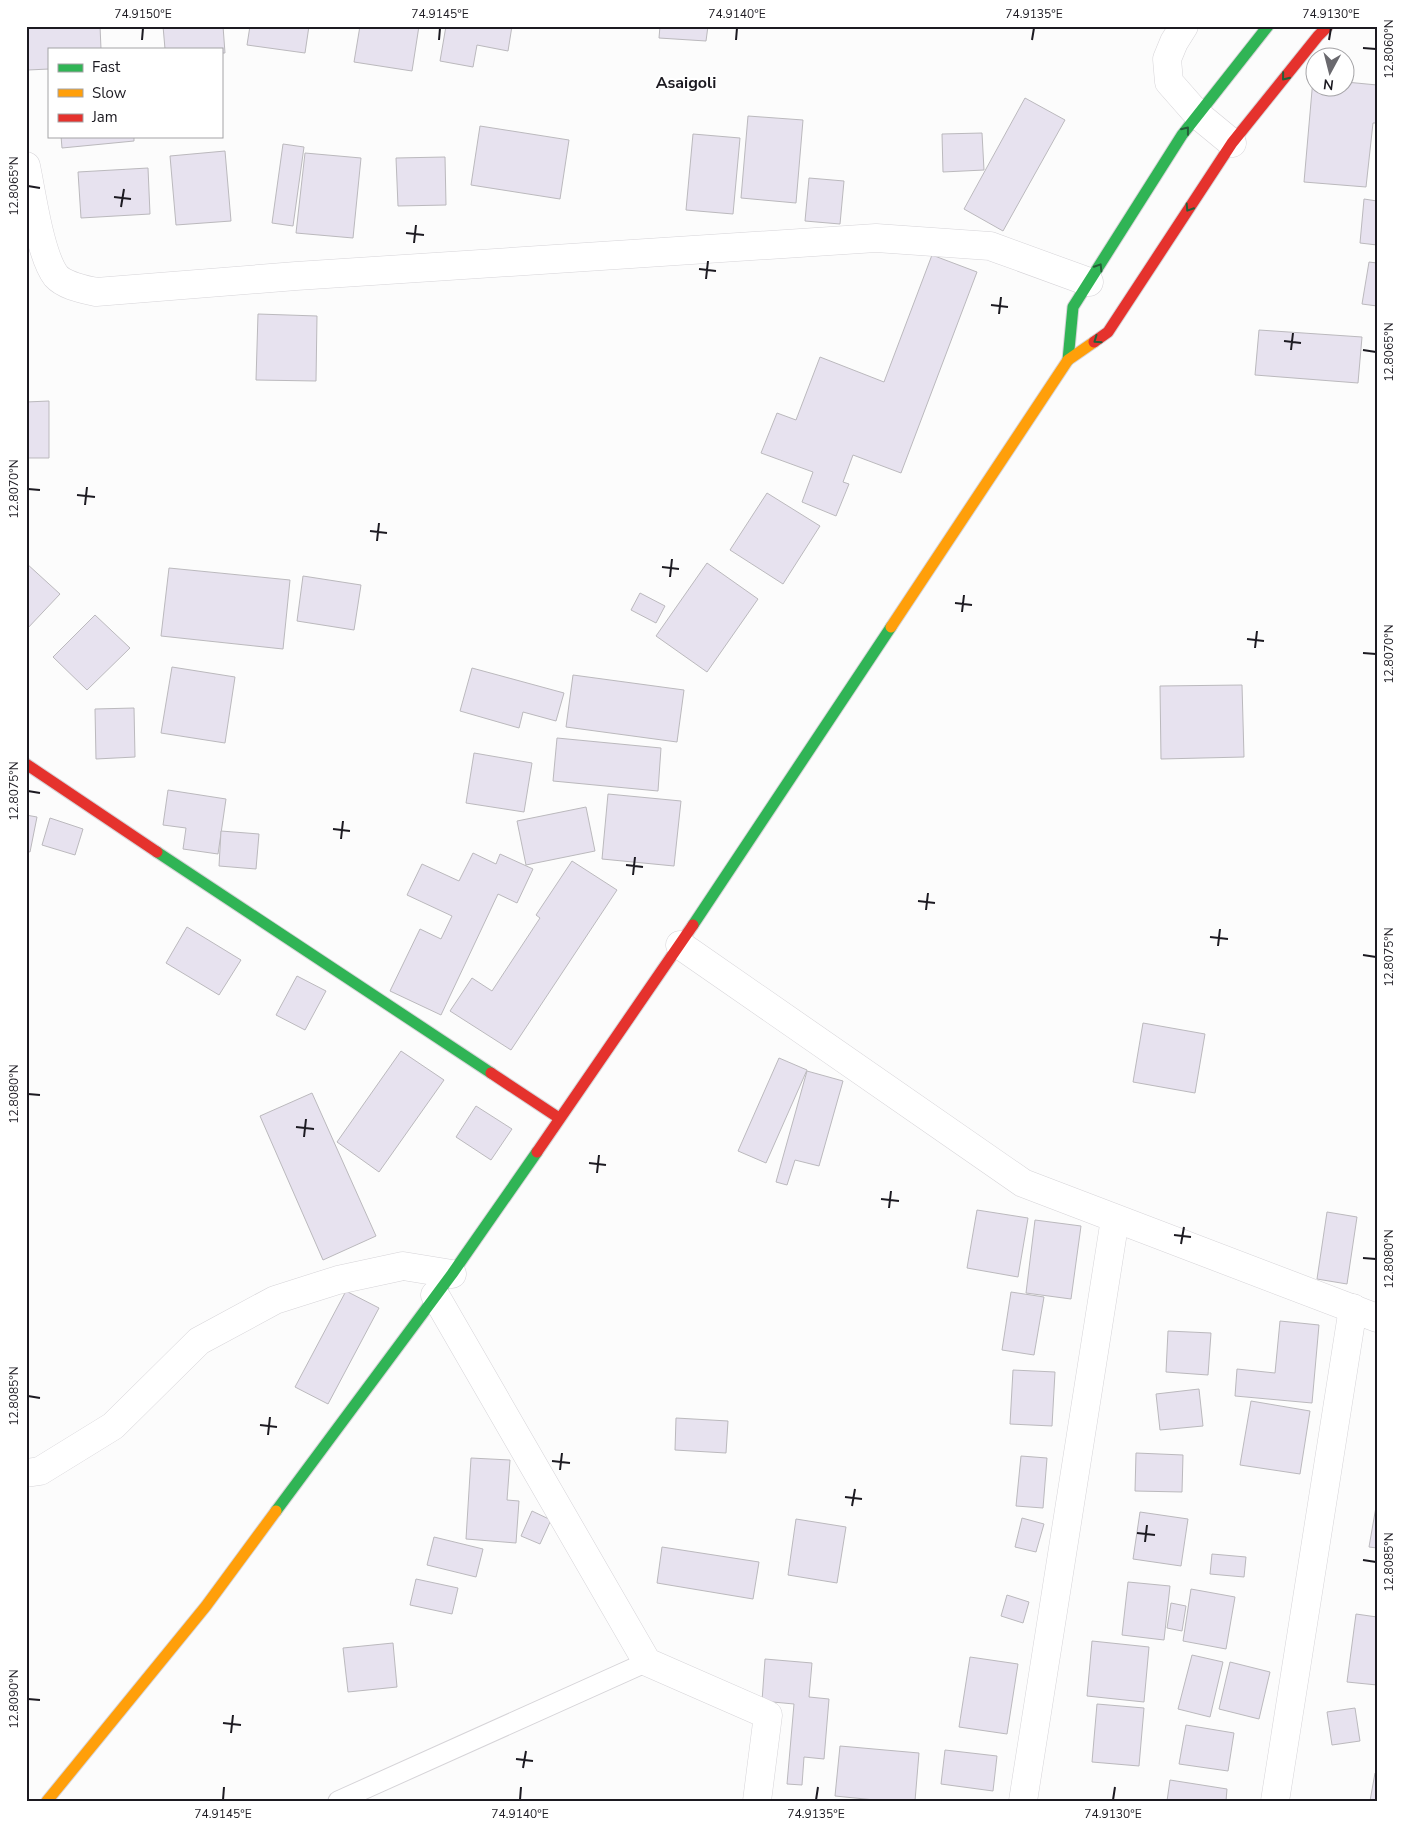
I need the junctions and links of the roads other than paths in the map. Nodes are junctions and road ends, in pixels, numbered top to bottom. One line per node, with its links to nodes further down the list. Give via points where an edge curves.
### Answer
1 (1184, 26): 4 (street, via 1167,60 1169,82)
2 (1268, 26): 4 (main road)
3 (1328, 26): 5 (main road, one-way to 5)
4 (1198, 115): 5 (street); 7 (main road, one-way to 4)
5 (1232, 143): 8 (main road, one-way to 8, via 1108,332)
6 (26, 166): 7 (street, via 45,256 57,277 76,287 96,292 876,238 990,246)
7 (1089, 282): 8 (main road, via 1073,307)
8 (1068, 360): 10 (main road)
9 (26, 764): 11 (main road)
10 (680, 945): 11 (main road); 12 (street, via 1023,1183)
11 (559, 1118): 13 (main road)
12 (1115, 1219): 15 (street); 21 (street)
13 (452, 1274): 14 (main road); 16 (street, via 403,1266 338,1280 274,1300 199,1341 113,1426 40,1471)
14 (436, 1295): 17 (street); 18 (main road, via 206,1606)
15 (1365, 1313): 22 (street)
16 (26, 1473)
17 (647, 1662): 19 (lane); 20 (street, via 768,1715)
18 (47, 1801)
19 (338, 1801)
20 (758, 1801)
21 (1023, 1801)
22 (1275, 1801)

